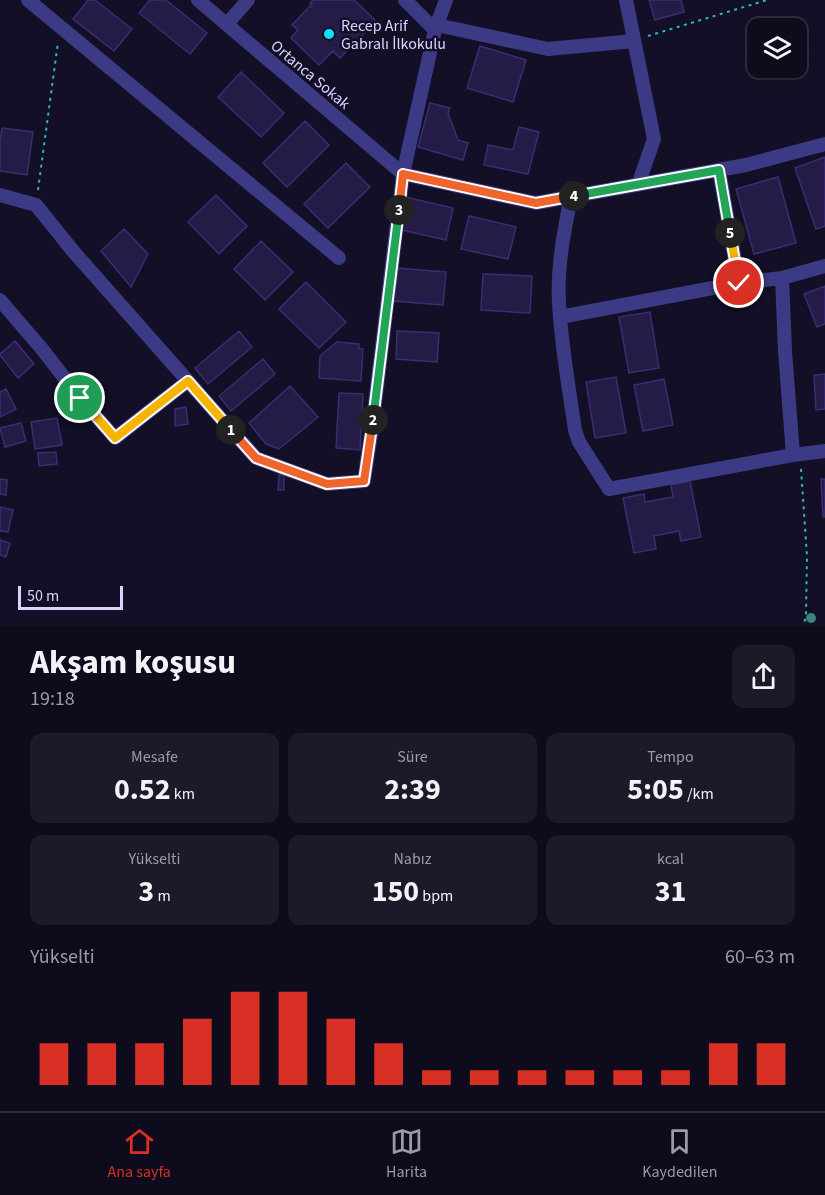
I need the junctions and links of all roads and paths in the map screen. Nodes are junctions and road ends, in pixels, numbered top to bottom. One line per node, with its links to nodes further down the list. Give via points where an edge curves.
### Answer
1 (28, 0): 9 (street)
2 (198, 0): 8 (street, Ortanca Sokak)
3 (248, 0): 8 (street)
4 (405, 0): 10 (street)
5 (446, 0): 10 (street)
6 (626, 0): 11 (street)
7 (767, 0): 11 (path)
8 (227, 24): 14 (street, Ortanca Sokak)
9 (60, 27): 18 (path); 19 (street)
10 (436, 28): 11 (street, via 548,49); 14 (street)
11 (634, 40): 15 (street, via 654,139)
12 (825, 144): 13 (street)
13 (719, 170): 15 (street); 22 (street)
14 (403, 174): 17 (street, via 536,203); 25 (street, via 364,481 327,484 256,458)
15 (638, 185): 17 (street)
16 (0, 195): 18 (street)
17 (571, 197): 24 (street, via 562,243)
18 (36, 205): 25 (street)
19 (339, 258)
20 (825, 266): 21 (street)
21 (782, 278): 22 (street); 27 (street, via 789,414)
22 (739, 283): 24 (street)
23 (0, 300): 25 (street, via 115,438)
24 (560, 317): 27 (street, via 575,430 609,489)
25 (188, 381)
26 (825, 451): 27 (street)
27 (797, 454): 28 (path, via 807,556)
28 (804, 625)

